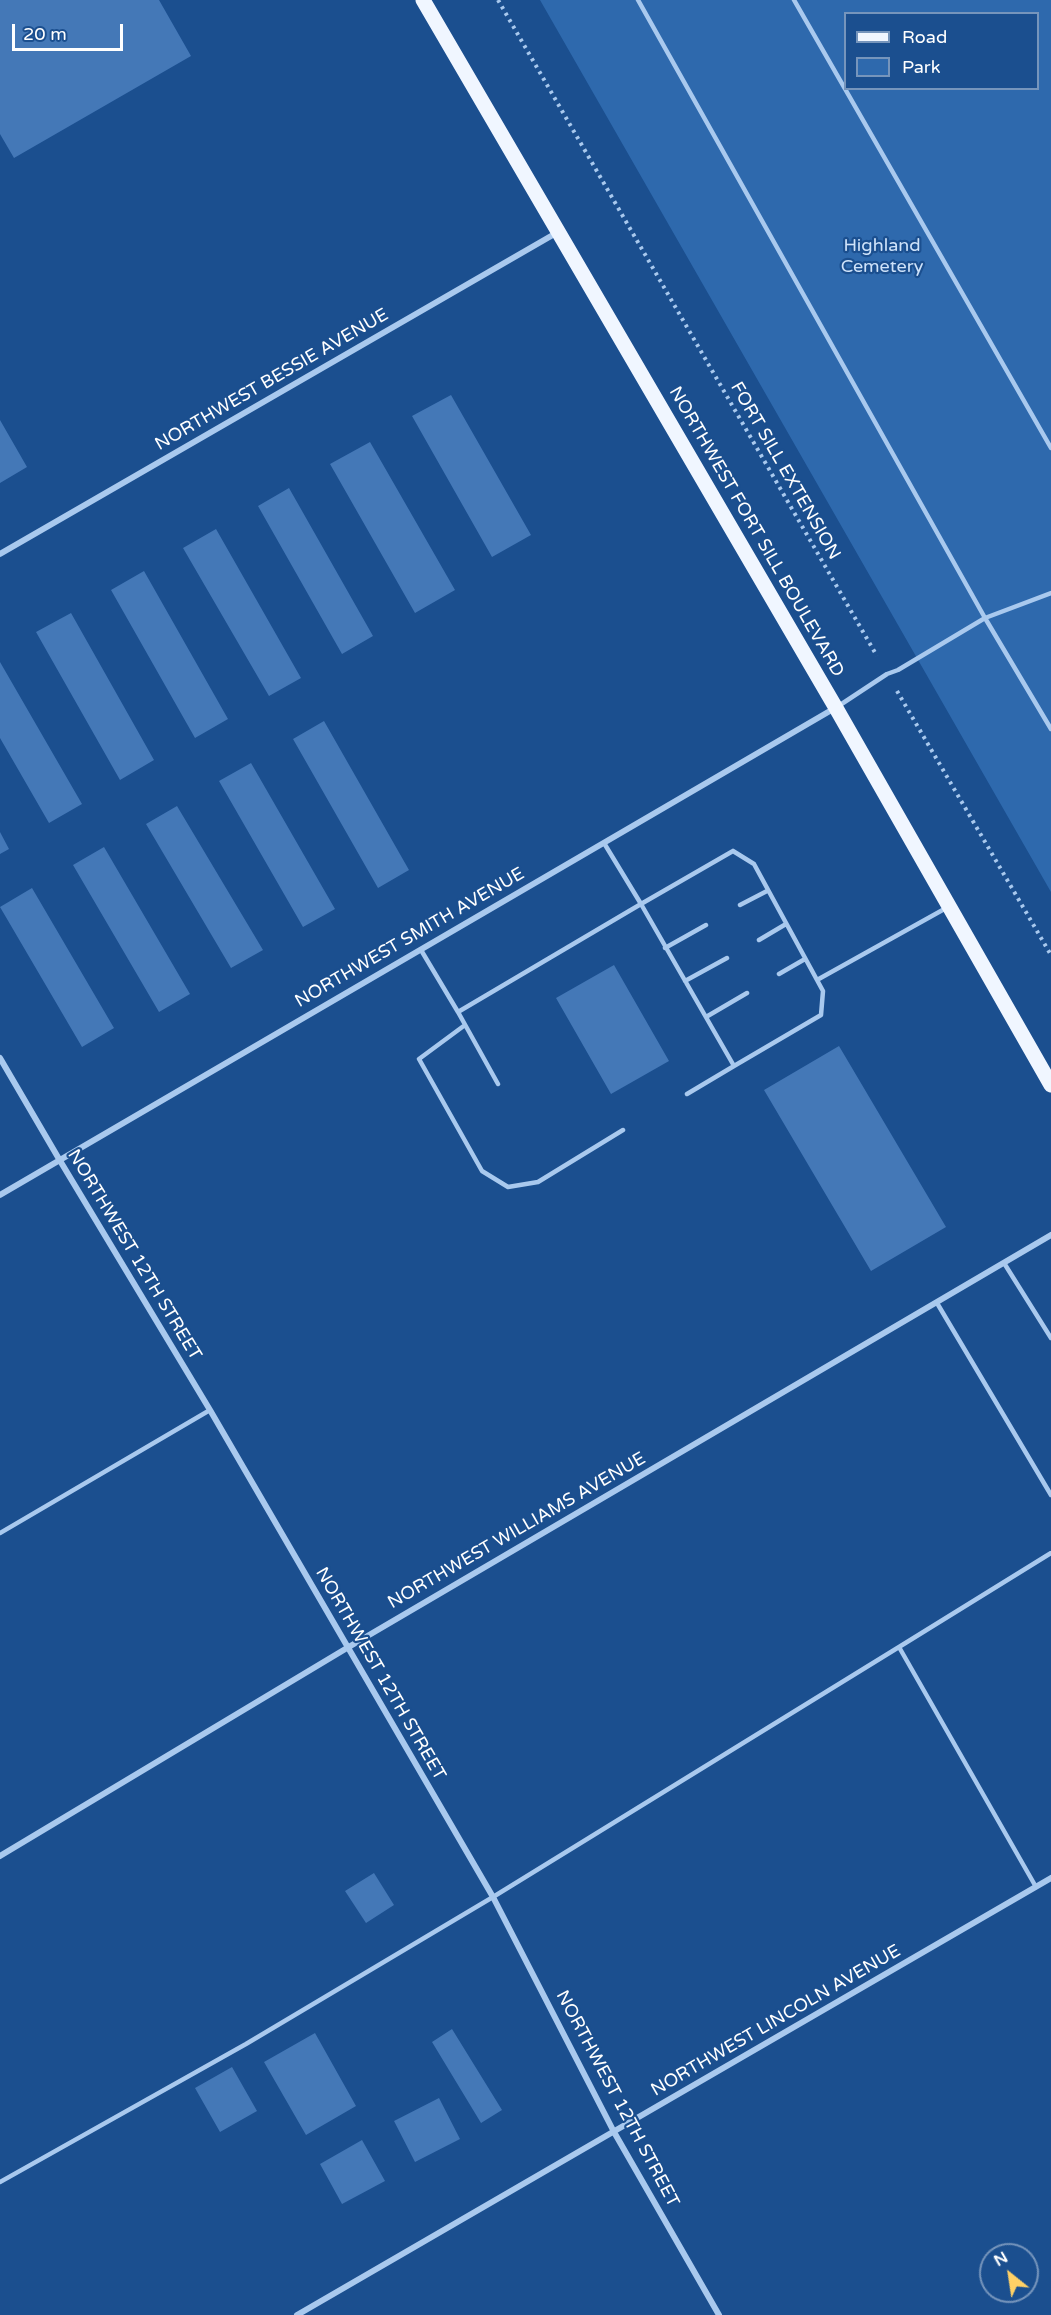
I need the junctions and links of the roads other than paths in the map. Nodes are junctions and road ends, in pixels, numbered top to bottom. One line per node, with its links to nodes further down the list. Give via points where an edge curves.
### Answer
1 (423, 0): 6 (main road, NORTHWEST FORT SILL BOULEVARD)
2 (638, 0): 10 (lane)
3 (794, 0): 4 (lane)
4 (844, 87)
5 (846, 90): 7 (lane)
6 (559, 232): 8 (street, NORTHWEST BESSIE AVENUE); 11 (main road, NORTHWEST FORT SILL BOULEVARD)
7 (1051, 448)
8 (0, 554)
9 (1051, 593): 10 (lane)
10 (985, 618): 11 (lane); 12 (lane)
11 (836, 708): 13 (street, NORTHWEST SMITH AVENUE); 17 (main road, NORTHWEST FORT SILL BOULEVARD)
12 (1051, 729)
13 (604, 843): 15 (lane); 22 (street, NORTHWEST SMITH AVENUE)
14 (767, 891): 15 (lane, via 754,864 733,851); 16 (lane); 18 (lane)
15 (641, 904): 21 (lane); 29 (lane)
16 (740, 905)
17 (949, 907): 26 (lane); 35 (main road, NORTHWEST FORT SILL BOULEVARD)
18 (786, 924): 20 (lane); 24 (lane)
19 (706, 925): 21 (lane)
20 (759, 940)
21 (665, 948): 27 (lane)
22 (421, 950): 29 (lane); 38 (street, NORTHWEST SMITH AVENUE)
23 (727, 958): 27 (lane)
24 (805, 959): 25 (lane); 26 (lane)
25 (779, 974)
26 (817, 980): 33 (lane, via 823,990 821,1015)
27 (685, 981): 30 (lane)
28 (747, 993): 30 (lane)
29 (458, 1012): 31 (lane)
30 (706, 1017): 33 (lane)
31 (465, 1025): 34 (lane); 37 (lane, via 420,1059 482,1171 508,1186 538,1182)
32 (0, 1058): 38 (street, NORTHWEST 12TH STREET)
33 (734, 1066): 36 (lane)
34 (498, 1084)
35 (1051, 1085)
36 (687, 1094)
37 (623, 1130)
38 (59, 1160): 39 (street, NORTHWEST SMITH AVENUE); 44 (street, NORTHWEST 12TH STREET)
39 (0, 1195)
40 (1051, 1235): 41 (street, NORTHWEST WILLIAMS AVENUE)
41 (1004, 1263): 42 (street, NORTHWEST WILLIAMS AVENUE); 43 (lane)
42 (937, 1303): 45 (lane); 49 (street, NORTHWEST WILLIAMS AVENUE)
43 (1051, 1338)
44 (210, 1410): 46 (lane); 49 (street, NORTHWEST 12TH STREET)
45 (1051, 1495)
46 (0, 1533)
47 (1051, 1553): 48 (lane)
48 (898, 1647): 52 (lane); 53 (lane)
49 (347, 1648): 50 (street, NORTHWEST WILLIAMS AVENUE); 53 (street, NORTHWEST 12TH STREET)
50 (0, 1856)
51 (1051, 1878): 52 (street, NORTHWEST LINCOLN AVENUE)
52 (1036, 1887): 54 (street, NORTHWEST LINCOLN AVENUE)
53 (493, 1897): 54 (street, NORTHWEST 12TH STREET); 55 (lane, via 246,2044)
54 (614, 2132): 56 (street, NORTHWEST LINCOLN AVENUE); 57 (street, NORTHWEST 12TH STREET)
55 (0, 2182)
56 (297, 2315)
57 (719, 2315)

